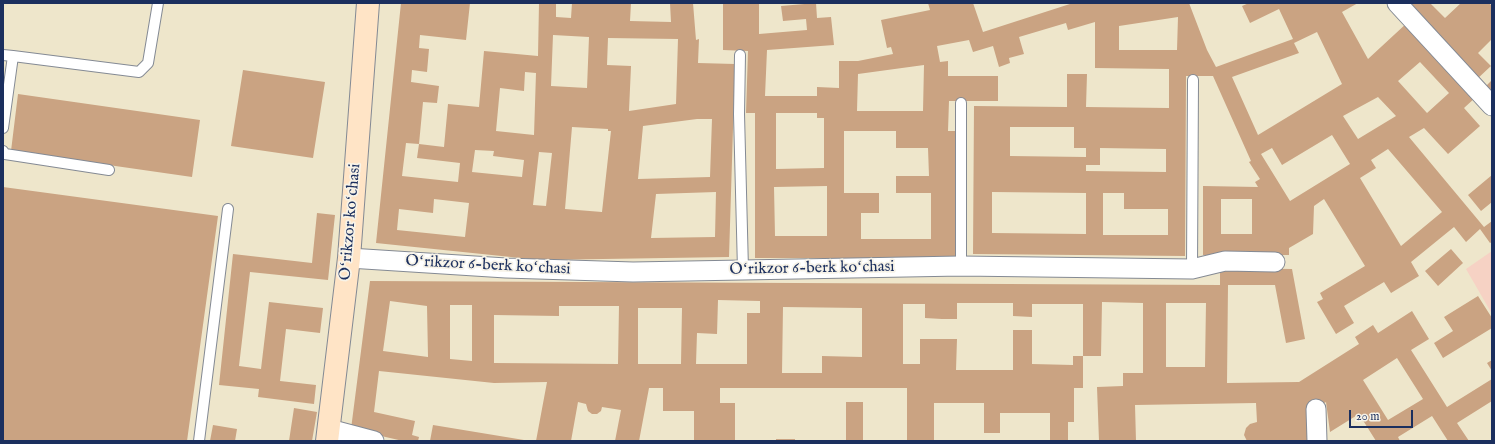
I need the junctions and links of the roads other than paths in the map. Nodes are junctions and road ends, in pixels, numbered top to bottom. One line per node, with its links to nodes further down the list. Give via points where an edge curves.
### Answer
1 (158, 3): 5 (lane, via 148,63 139,72)
2 (368, 3): 14 (main road, Oʻrikzor koʻchasi)
3 (1397, 3): 8 (street)
4 (740, 55): 18 (lane)
5 (8, 56): 9 (lane)
6 (1193, 80): 17 (lane)
7 (961, 103): 16 (lane)
8 (1492, 106)
9 (4, 116): 10 (lane)
10 (3, 128)
11 (3, 151): 12 (lane, via 5,154)
12 (109, 170)
13 (228, 209): 21 (lane)
14 (348, 258): 18 (street, Oʻrikzor 6-berk koʻchasi, via 506,268 633,272); 20 (main road, Oʻrikzor koʻchasi)
15 (1275, 262): 17 (street, Oʻrikzor 6-berk koʻchasi, via 1225,261)
16 (961, 266): 17 (street, Oʻrikzor 6-berk koʻchasi); 18 (street, Oʻrikzor 6-berk koʻchasi)
17 (1192, 268)
18 (743, 270)
19 (1316, 409): 23 (street)
20 (328, 435): 22 (street)
21 (199, 441)
22 (374, 441)
23 (1317, 441)

